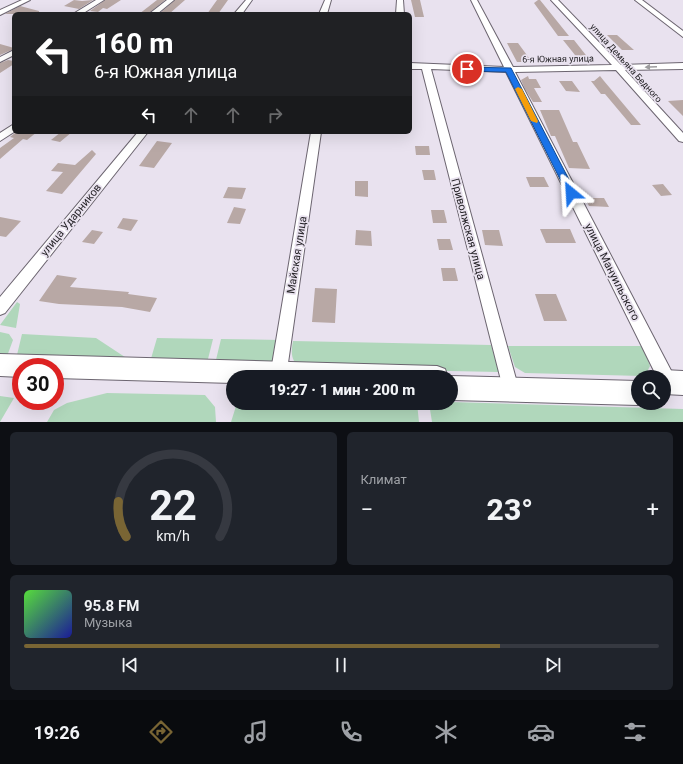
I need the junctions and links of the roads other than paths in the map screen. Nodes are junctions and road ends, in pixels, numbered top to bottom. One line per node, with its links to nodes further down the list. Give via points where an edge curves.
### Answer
1 (27, 0): 15 (street)
2 (101, 0): 10 (street)
3 (171, 0): 11 (street)
4 (249, 0): 12 (street)
5 (328, 0): 13 (street)
6 (400, 0): 14 (street)
7 (474, 0): 24 (street, улица Мануильского)
8 (554, 0): 23 (street, улица Демьяна Бедного)
9 (638, 0): 17 (street)
10 (80, 12)
11 (156, 12)
12 (240, 12)
13 (324, 12)
14 (400, 12)
15 (0, 13): 16 (street)
16 (12, 16)
17 (683, 35)
18 (12, 53): 19 (street)
19 (0, 60)
20 (412, 66): 22 (street, 6-я Южная улица)
21 (683, 66): 23 (street, 6-я Южная улица, one-way to 23)
22 (426, 68): 24 (street, 6-я Южная улица); 40 (street, Приволжская улица)
23 (620, 68): 24 (street, 6-я Южная улица); 29 (street, улица Демьяна Бедного)
24 (508, 70): 42 (street, улица Мануильского)
25 (12, 129): 28 (street)
26 (141, 134): 30 (street, улица Ударников)
27 (316, 134): 32 (street, Майская улица)
28 (0, 138)
29 (683, 139)
30 (0, 308)
31 (0, 365): 33 (street)
32 (279, 370)
33 (226, 372)
34 (0, 376): 35 (street)
35 (12, 377)
36 (64, 378): 38 (street)
37 (458, 378): 40 (street)
38 (226, 382)
39 (631, 382): 40 (street)
40 (509, 384): 41 (street); 43 (street)
41 (458, 388)
42 (673, 388)
43 (631, 393)

